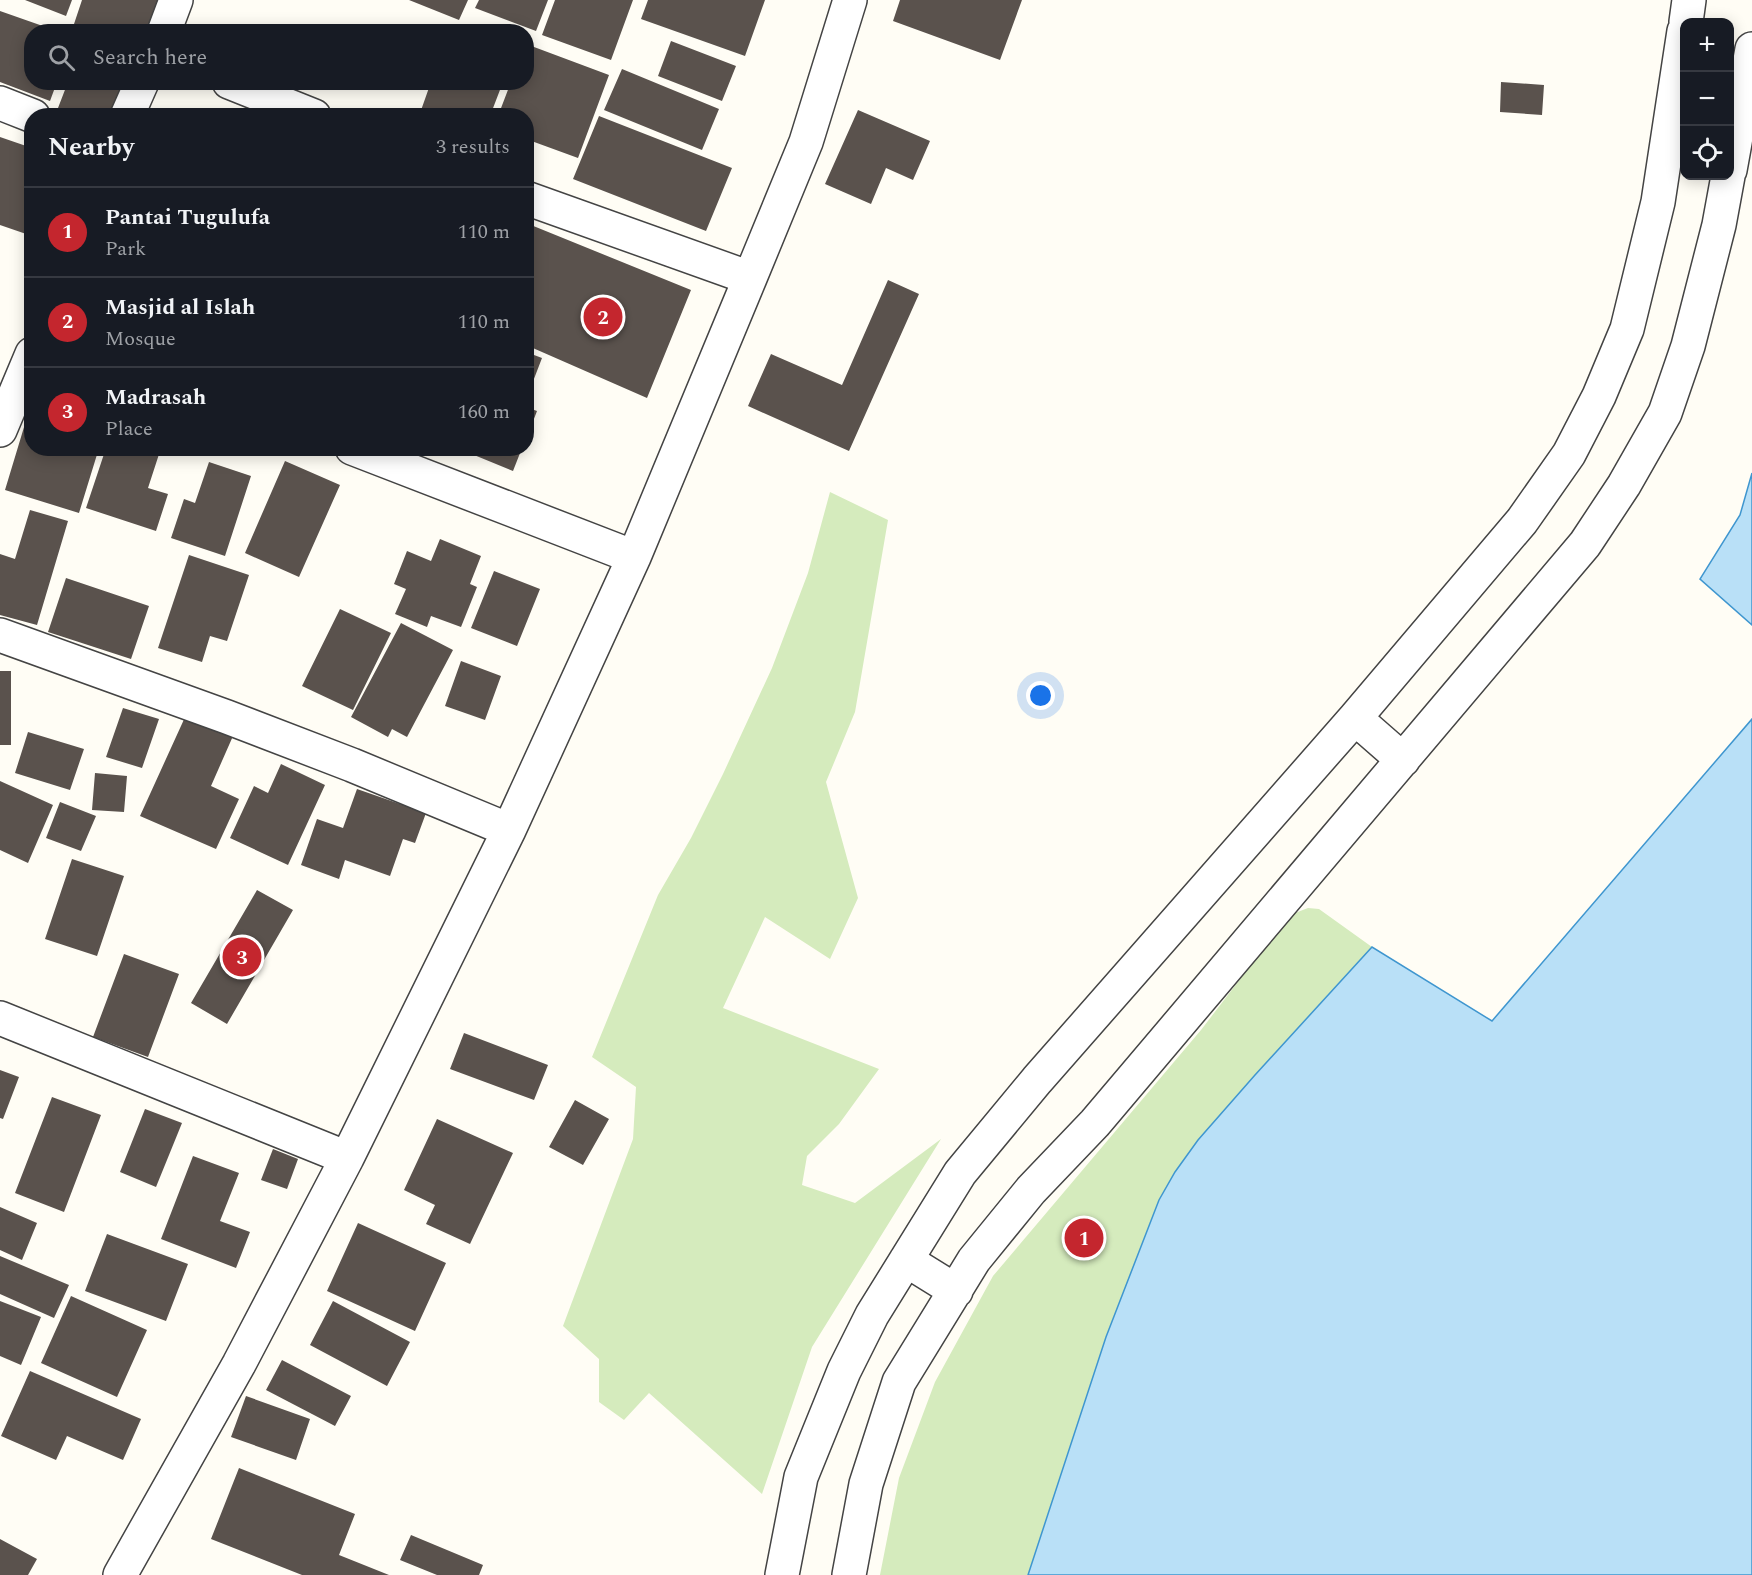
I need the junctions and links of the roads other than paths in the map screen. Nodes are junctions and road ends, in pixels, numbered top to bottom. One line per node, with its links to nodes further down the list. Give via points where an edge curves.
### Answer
1 (176, 0): 5 (street)
2 (850, 0): 17 (street, via 806,142)
3 (1689, 0): 4 (street)
4 (1687, 18)
5 (167, 24)
6 (1752, 49): 14 (street)
7 (1680, 57): 23 (street, via 1658,202 1627,329 1599,396 1569,454 1521,520)
8 (138, 90): 11 (street)
9 (249, 90): 12 (street)
10 (0, 103): 13 (street)
11 (131, 108)
12 (294, 108)
13 (24, 112)
14 (1734, 148)
15 (1727, 180): 24 (street, via 1688,346 1665,413 1585,544)
16 (534, 201): 17 (street)
17 (750, 278): 21 (street)
18 (24, 373): 19 (street)
19 (0, 430)
20 (373, 456): 21 (street)
21 (634, 557): 25 (street)
22 (0, 635): 25 (street, via 248,725)
23 (1355, 718): 24 (street); 28 (street, via 967,1165)
24 (1403, 760): 29 (street, via 1095,1123 1030,1190 974,1260)
25 (509, 830): 27 (street)
26 (0, 1018): 27 (street)
27 (347, 1158): 30 (street, via 239,1364)
28 (906, 1260): 29 (street); 31 (street, via 844,1371 801,1477)
29 (956, 1291): 32 (street, via 899,1382 866,1484)
30 (120, 1575)
31 (782, 1575)
32 (849, 1575)

